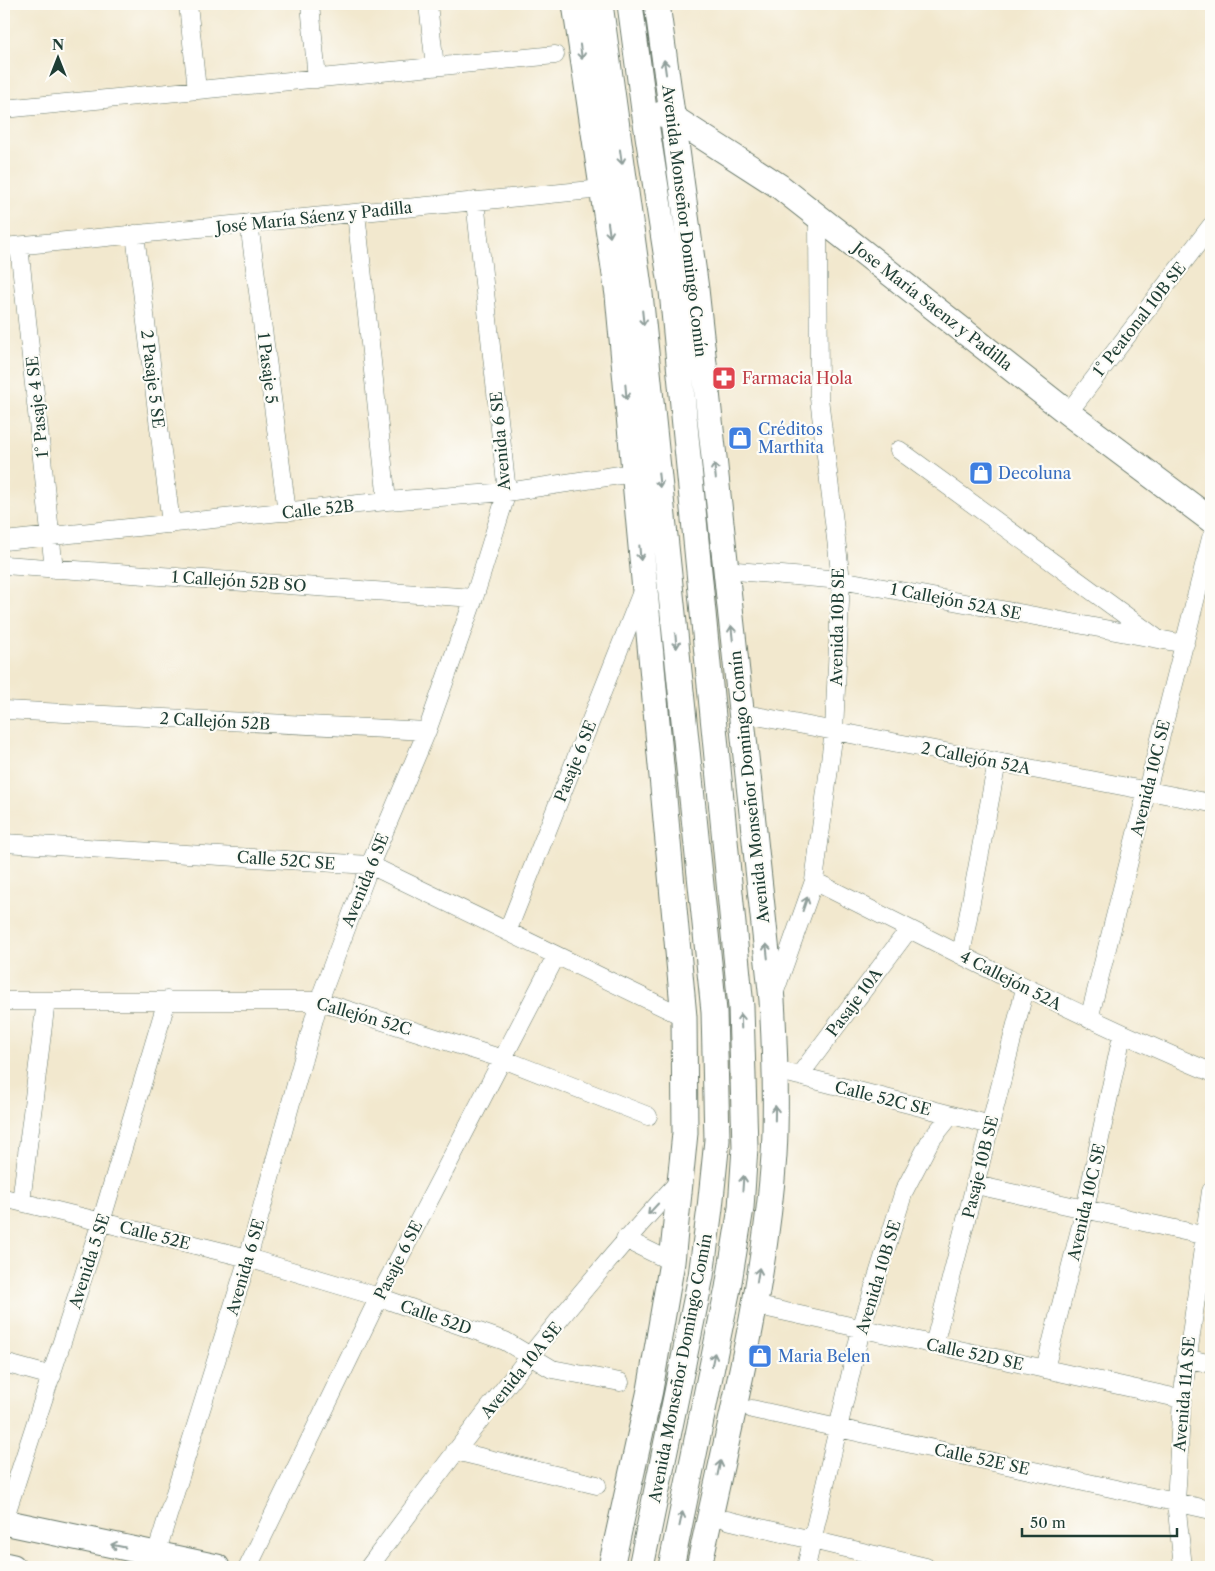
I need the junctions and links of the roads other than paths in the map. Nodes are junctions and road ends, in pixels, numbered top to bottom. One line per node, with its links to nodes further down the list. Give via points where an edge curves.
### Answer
1 (188, 4): 11 (street)
2 (310, 4): 10 (street)
3 (428, 4): 9 (street)
4 (575, 4): 15 (main road, Avenida Monseñor Domingo Comín, one-way to 15)
5 (600, 4): 15 (main road, Avenida Monseñor Domingo Comín, one-way to 15)
6 (630, 4): 13 (main road, Avenida Monseñor Domingo Comín)
7 (657, 4): 14 (main road, Avenida Monseñor Domingo Comín, one-way to 7)
8 (554, 55): 9 (street)
9 (435, 67): 10 (street)
10 (318, 79): 11 (street)
11 (197, 90): 12 (street)
12 (4, 109)
13 (644, 110): 14 (main road, Jose María Saenz y Padilla); 53 (main road, Avenida Monseñor Domingo Comín, via 672,291)
14 (672, 117): 18 (main road, Jose María Saenz y Padilla, via 779,186); 36 (main road, Avenida Monseñor Domingo Comín, one-way to 14, via 696,289)
15 (614, 188): 16 (street, José María Sáenz y Padilla); 25 (main road, Avenida Monseñor Domingo Comín, one-way to 25, via 618,295); 54 (main road, Avenida Monseñor Domingo Comín, one-way to 54, via 640,294)
16 (475, 201): 17 (street, José María Sáenz y Padilla); 26 (street, Avenida 6 SE)
17 (356, 213): 19 (street, José María Sáenz y Padilla); 27 (street)
18 (818, 217): 23 (main road, Jose María Saenz y Padilla); 37 (street, Avenida 10B SE, via 819,398)
19 (249, 223): 21 (street, José María Sáenz y Padilla); 28 (street, 1 Pasaje 5)
20 (1211, 226): 23 (street, 1° Peatonal 10B SE)
21 (135, 234): 22 (street, José María Sáenz y Padilla); 30 (street, 2 Pasaje 5 SE)
22 (12, 246): 31 (street, 1° Pasaje 4 SE)
23 (1068, 413): 29 (main road, Jose María Saenz y Padilla)
24 (899, 450): 40 (street)
25 (633, 473): 26 (street, Calle 52B); 38 (main road, Avenida Monseñor Domingo Comín, one-way to 38)
26 (507, 492): 27 (street, Calle 52B); 39 (street, Avenida 6 SE)
27 (387, 501): 28 (street, Calle 52B)
28 (287, 512): 30 (street, Calle 52B)
29 (1211, 520)
30 (171, 524): 31 (street, Calle 52B)
31 (50, 537): 33 (street, Calle 52B); 35 (street, 1° Pasaje 4 SE)
32 (1211, 538): 41 (street, Avenida 10C SE)
33 (4, 540)
34 (4, 565): 35 (street, 1 Callejón 52B SO)
35 (54, 569): 39 (street, 1 Callejón 52B SO)
36 (725, 570): 37 (street, 1 Callejón 52A SE); 43 (main road, Avenida Monseñor Domingo Comín, one-way to 36)
37 (841, 580): 40 (street, 1 Callejón 52A SE); 45 (street, Avenida 10B SE)
38 (643, 589): 55 (main road, Avenida Monseñor Domingo Comín); 57 (street, Pasaje 6 SE)
39 (474, 598): 44 (street, Avenida 6 SE)
40 (1159, 640): 41 (street, 1 Callejón 52A SE)
41 (1185, 644): 47 (street, Avenida 10C SE)
42 (4, 710): 44 (street, 2 Callejón 52B)
43 (740, 713): 45 (street, 2 Callejón 52A); 52 (main road, Avenida Monseñor Domingo Comín)
44 (427, 731): 50 (street, Avenida 6 SE)
45 (834, 731): 46 (street, 2 Callejón 52A); 51 (street, Avenida 10B SE)
46 (997, 762): 47 (street, 2 Callejón 52A); 58 (street)
47 (1146, 790): 48 (street, 2 Callejón 52A); 67 (street, Avenida 10C SE)
48 (1211, 803)
49 (4, 843): 50 (street, Calle 52C SE)
50 (370, 865): 57 (street, Calle 52C SE); 65 (street, Avenida 6 SE)
51 (814, 881): 56 (street, 4 Callejón 52A); 62 (street, Avenida 10B SE, one-way to 51)
52 (760, 887): 53 (main road); 62 (main road, Avenida Monseñor Domingo Comín, one-way to 52)
53 (728, 891): 81 (main road, Avenida Monseñor Domingo Comín, one-way to 53, via 745,1146 740,1008)
54 (703, 903): 55 (main road); 92 (main road, Avenida Monseñor Domingo Comín, via 714,1011 718,1140 701,1276)
55 (674, 907): 66 (main road, Avenida Monseñor Domingo Comín)
56 (909, 929): 58 (street, 4 Callejón 52A); 72 (street, Pasaje 10A)
57 (507, 932): 59 (street, Calle 52C SE)
58 (961, 955): 60 (street, 4 Callejón 52A)
59 (556, 956): 66 (street, Calle 52C SE); 69 (street, Pasaje 6 SE)
60 (1026, 989): 67 (street, 4 Callejón 52A); 75 (street, Pasaje 10B SE)
61 (167, 1000): 64 (street, Callejón 52C); 65 (street, Callejón 52C); 84 (street, Avenida 5 SE)
62 (772, 1000): 70 (main road, Avenida Monseñor Domingo Comín)
63 (4, 1001): 64 (street, Callejón 52C)
64 (46, 1001): 80 (street)
65 (319, 1001): 69 (street, Callejón 52C); 87 (street, Avenida 6 SE)
66 (684, 1017): 76 (main road, Avenida Monseñor Domingo Comín, via 685,1133)
67 (1089, 1019): 68 (street, 4 Callejón 52A)
68 (1122, 1034): 71 (street, 4 Callejón 52A); 82 (street, Avenida 10C SE)
69 (503, 1059): 74 (street, Callejón 52C); 89 (street, Pasaje 6 SE)
70 (776, 1070): 72 (street, Calle 52C SE); 83 (main road, Avenida Monseñor Domingo Comín, one-way to 70, via 774,1154)
71 (1211, 1072)
72 (799, 1076): 73 (street, Calle 52C SE)
73 (951, 1115): 75 (street, Calle 52C SE); 93 (street, Avenida 10B SE, via 930,1141 904,1191)
74 (648, 1116)
75 (991, 1125): 77 (street, Pasaje 10B SE)
76 (681, 1179): 86 (street, Avenida 10A SE, one-way to 86); 88 (main road, Avenida Monseñor Domingo Comín)
77 (976, 1185): 82 (street); 94 (street, Pasaje 10B SE)
78 (1211, 1191): 85 (street, Avenida 11A SE)
79 (4, 1198): 80 (street, Calle 52E)
80 (21, 1202): 84 (street, Calle 52E)
81 (741, 1208): 83 (main road); 120 (main road, Avenida Monseñor Domingo Comín, one-way to 81, via 726,1298)
82 (1085, 1209): 85 (street); 99 (street, Avenida 10C SE)
83 (768, 1213): 121 (main road, Avenida Monseñor Domingo Comín, one-way to 83, via 753,1306)
84 (102, 1222): 87 (street, Calle 52E); 100 (street, Avenida 5 SE)
85 (1207, 1236): 96 (street, Avenida 11A SE)
86 (626, 1239): 88 (street); 95 (street, Avenida 10A SE)
87 (248, 1258): 89 (street, Calle 52D); 112 (street, Avenida 6 SE)
88 (672, 1262): 91 (main road, Avenida Monseñor Domingo Comín)
89 (379, 1297): 95 (street, Calle 52D, via 505,1341); 116 (street, Pasaje 6 SE)
90 (768, 1308): 93 (street, Calle 52D SE)
91 (662, 1320): 92 (main road); 118 (main road, Avenida Monseñor Domingo Comín)
92 (690, 1328): 119 (main road, Avenida Monseñor Domingo Comín)
93 (862, 1329): 94 (street, Calle 52D SE); 104 (street, Avenida 10B SE)
94 (934, 1345): 99 (street, Calle 52D SE)
95 (532, 1356): 101 (street, Calle 52D, via 559,1372); 105 (street, Avenida 10A SE)
96 (1186, 1358): 98 (street); 102 (street, Avenida 11A SE)
97 (4, 1363): 100 (street)
98 (1211, 1364)
99 (1046, 1369): 102 (street, Calle 52D SE)
100 (52, 1376): 110 (street, Avenida 5 SE)
101 (620, 1382)
102 (1182, 1399): 107 (street, Avenida 11A SE)
103 (752, 1409): 104 (street, Calle 52E SE)
104 (839, 1428): 107 (street, Calle 52E SE); 111 (street, Avenida 10B SE)
105 (455, 1451): 106 (street); 117 (street, Avenida 10A SE)
106 (596, 1485)
107 (1176, 1502): 108 (street, Calle 52E SE); 124 (street, Avenida 11A SE)
108 (1211, 1510)
109 (727, 1520): 111 (street)
110 (4, 1521): 112 (main road, one-way to 110)
111 (812, 1541): 122 (street, Avenida 10B SE); 123 (street)
112 (156, 1554): 115 (main road)
113 (4, 1565): 114 (main road)
114 (13, 1567)
115 (217, 1567)
116 (248, 1567)
117 (369, 1567)
118 (611, 1567)
119 (641, 1567)
120 (671, 1567)
121 (698, 1567)
122 (806, 1567)
123 (926, 1567)
124 (1183, 1567)

